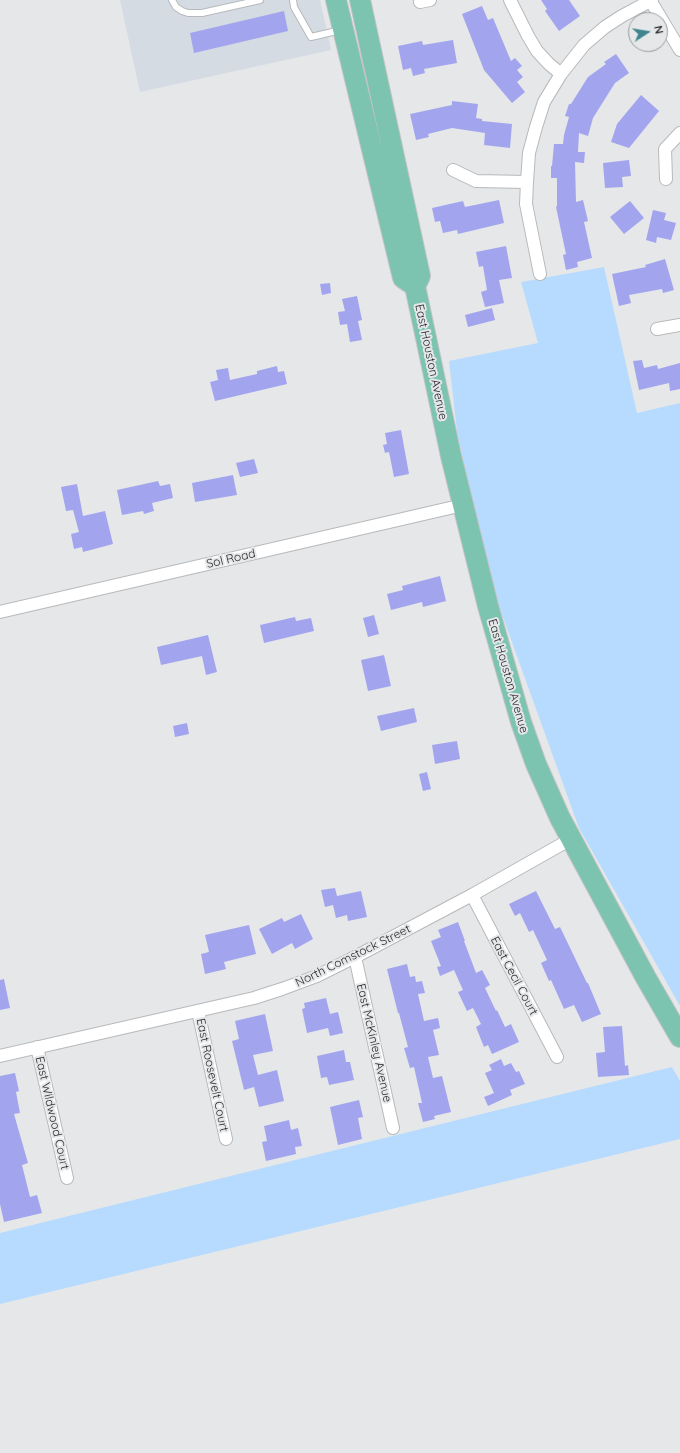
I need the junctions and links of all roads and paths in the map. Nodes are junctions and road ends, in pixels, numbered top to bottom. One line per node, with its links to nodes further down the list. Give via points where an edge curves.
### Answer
1 (172, 0): 2 (lane, via 176,7 188,13 202,13)
2 (260, 0)
3 (292, 0): 8 (lane, via 311,37)
4 (336, 0): 8 (main road)
5 (360, 0): 16 (main road, East Houston Avenue, via 420,276)
6 (510, 0): 10 (street, via 537,51)
7 (651, 0): 9 (street); 10 (street, via 605,27 584,45)
8 (343, 30): 16 (main road, via 403,278)
9 (680, 50)
10 (561, 74): 14 (street, via 544,102 536,127 529,153)
11 (680, 133): 13 (street, via 665,149)
12 (453, 170): 14 (street, via 476,181)
13 (666, 179)
14 (527, 182): 15 (street, via 526,204)
15 (540, 274)
16 (415, 286): 19 (main road, East Houston Avenue)
17 (680, 325): 18 (street)
18 (657, 329)
19 (463, 505): 20 (street, Sol Road); 21 (main road, East Houston Avenue, via 490,614 521,722 541,776)
20 (0, 612)
21 (571, 839): 22 (street, North Comstock Street); 25 (main road, East Houston Avenue)
22 (472, 895): 23 (street, North Comstock Street); 28 (street, East Cecil Court)
23 (355, 957): 24 (street, North Comstock Street, via 317,976 282,989); 29 (street, East McKinley Avenue)
24 (198, 1010): 26 (street, North Comstock Street); 30 (street, East Roosevelt Court)
25 (680, 1037)
26 (37, 1047): 27 (street, North Comstock Street); 31 (street, East Wildwood Court)
27 (0, 1056)
28 (557, 1057)
29 (392, 1128)
30 (226, 1139)
31 (67, 1178)

